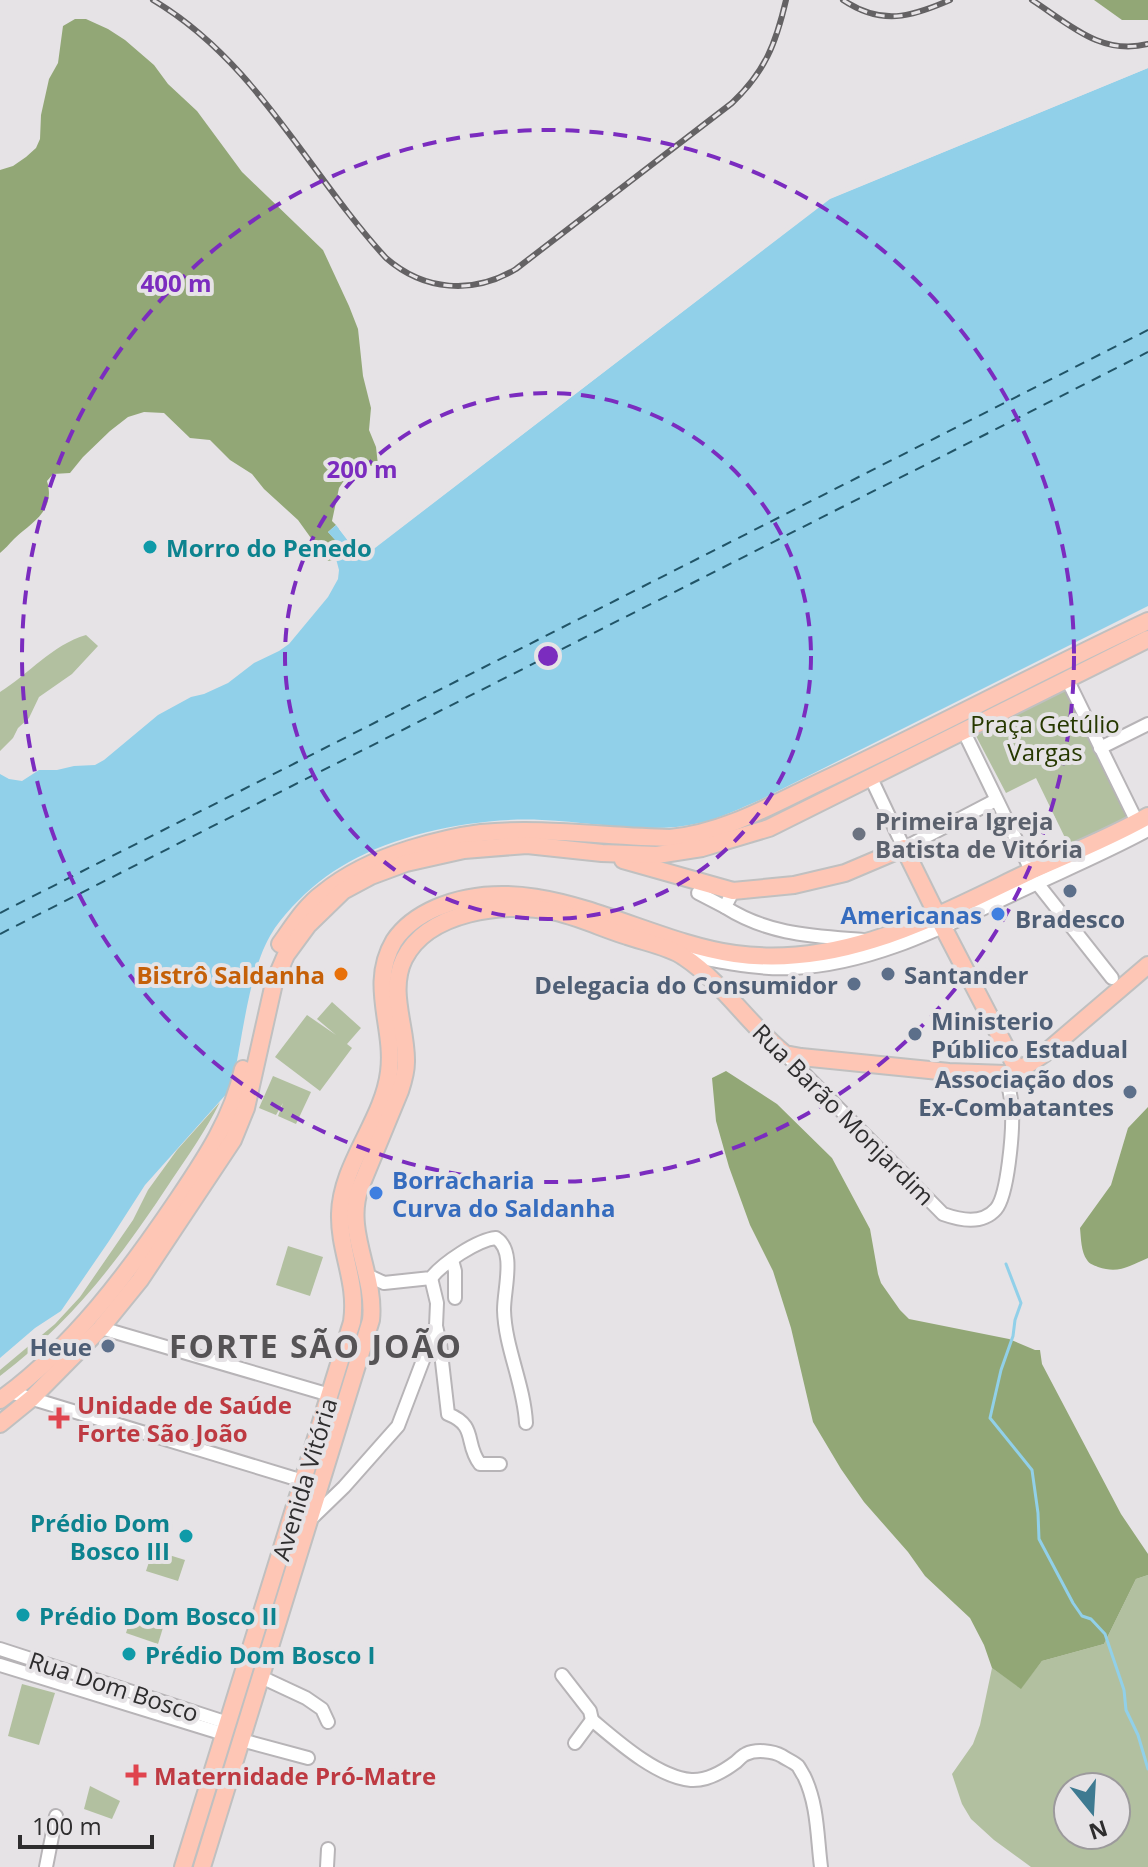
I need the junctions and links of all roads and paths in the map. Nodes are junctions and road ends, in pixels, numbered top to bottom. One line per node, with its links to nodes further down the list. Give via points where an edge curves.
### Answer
1 (1148, 622): 34 (main road, via 721,827 670,838 480,833 437,841 354,871 321,894 275,952 228,1117 158,1229 111,1293)
2 (1148, 639): 3 (main road)
3 (1067, 679): 5 (main road); 6 (street)
4 (1148, 724): 6 (street)
5 (963, 730): 7 (main road); 8 (street)
6 (1100, 748): 9 (street)
7 (870, 776): 10 (street); 11 (main road, via 769,828 734,839 657,855)
8 (996, 800): 10 (street); 12 (street)
9 (1145, 827): 13 (street); 17 (main road, Avenida Vitória)
10 (904, 848): 14 (main road, via 845,873); 17 (main road)
11 (602, 853): 14 (main road); 31 (main road, via 527,845 464,850 371,876 343,891 318,914 286,955 274,983 246,1108 233,1140 140,1280)
12 (1029, 866)
13 (1037, 883): 17 (street); 21 (street)
14 (733, 891): 16 (street)
15 (698, 893): 16 (street)
16 (725, 907): 18 (street, via 759,925)
17 (940, 922): 18 (main road, Avenida Vitória); 19 (street, via 888,950 793,968); 23 (main road)
18 (874, 941): 30 (main road, Avenida Vitória, via 775,957 737,954 700,948 557,901 516,895 448,903 423,914 395,940 383,973 389,1074 341,1204)
19 (681, 954): 22 (main road, Rua Barão Monjardim); 25 (main road, Avenida Vitória, via 552,911 518,909 452,919 415,942 398,978 405,1075 355,1204)
20 (1148, 965): 23 (main road)
21 (1112, 978)
22 (785, 1054): 23 (main road); 23 (street, Rua Barão Monjardim, via 943,1214 959,1220 977,1220 996,1209 1006,1189)
23 (1011, 1077)
24 (452, 1260): 26 (street); 29 (street); 36 (street, via 496,1238 507,1250 504,1319)
25 (367, 1275): 27 (street); 28 (main road, Avenida Vitória)
26 (431, 1278): 27 (street); 32 (street, via 437,1303)
27 (384, 1283): 28 (street)
28 (372, 1297): 30 (street); 40 (main road, Avenida Vitória, via 369,1329)
29 (455, 1298)
30 (354, 1307): 33 (main road, Avenida Vitória)
31 (101, 1328): 33 (street); 35 (main road)
32 (434, 1345): 38 (street, via 448,1414 467,1428 480,1464); 40 (street, via 398,1426)
33 (330, 1395): 39 (main road, Avenida Vitória)
34 (5, 1396): 35 (street)
35 (32, 1398): 37 (main road); 39 (street)
36 (526, 1423)
37 (0, 1424)
38 (500, 1464)
39 (303, 1481): 47 (main road, Avenida Vitória)
40 (309, 1520): 44 (main road, Avenida Vitória)
41 (0, 1649): 47 (street, Rua Dom Bosco)
42 (0, 1665): 47 (street, Rua Dom Bosco)
43 (562, 1675): 45 (street)
44 (261, 1677): 46 (street, via 306,1698 322,1709); 48 (main road, Avenida Vitória)
45 (592, 1720): 49 (street); 57 (street, via 637,1756 689,1780 718,1773 755,1752 776,1753 799,1766 815,1810)
46 (328, 1722)
47 (226, 1728): 48 (main road); 54 (main road, Avenida Vitória)
48 (243, 1735): 50 (street); 55 (main road, Avenida Vitória)
49 (575, 1743)
50 (308, 1758)
51 (56, 1816): 53 (street)
52 (328, 1849): 56 (street)
53 (46, 1867)
54 (183, 1867)
55 (202, 1867)
56 (327, 1867)
57 (821, 1867)

